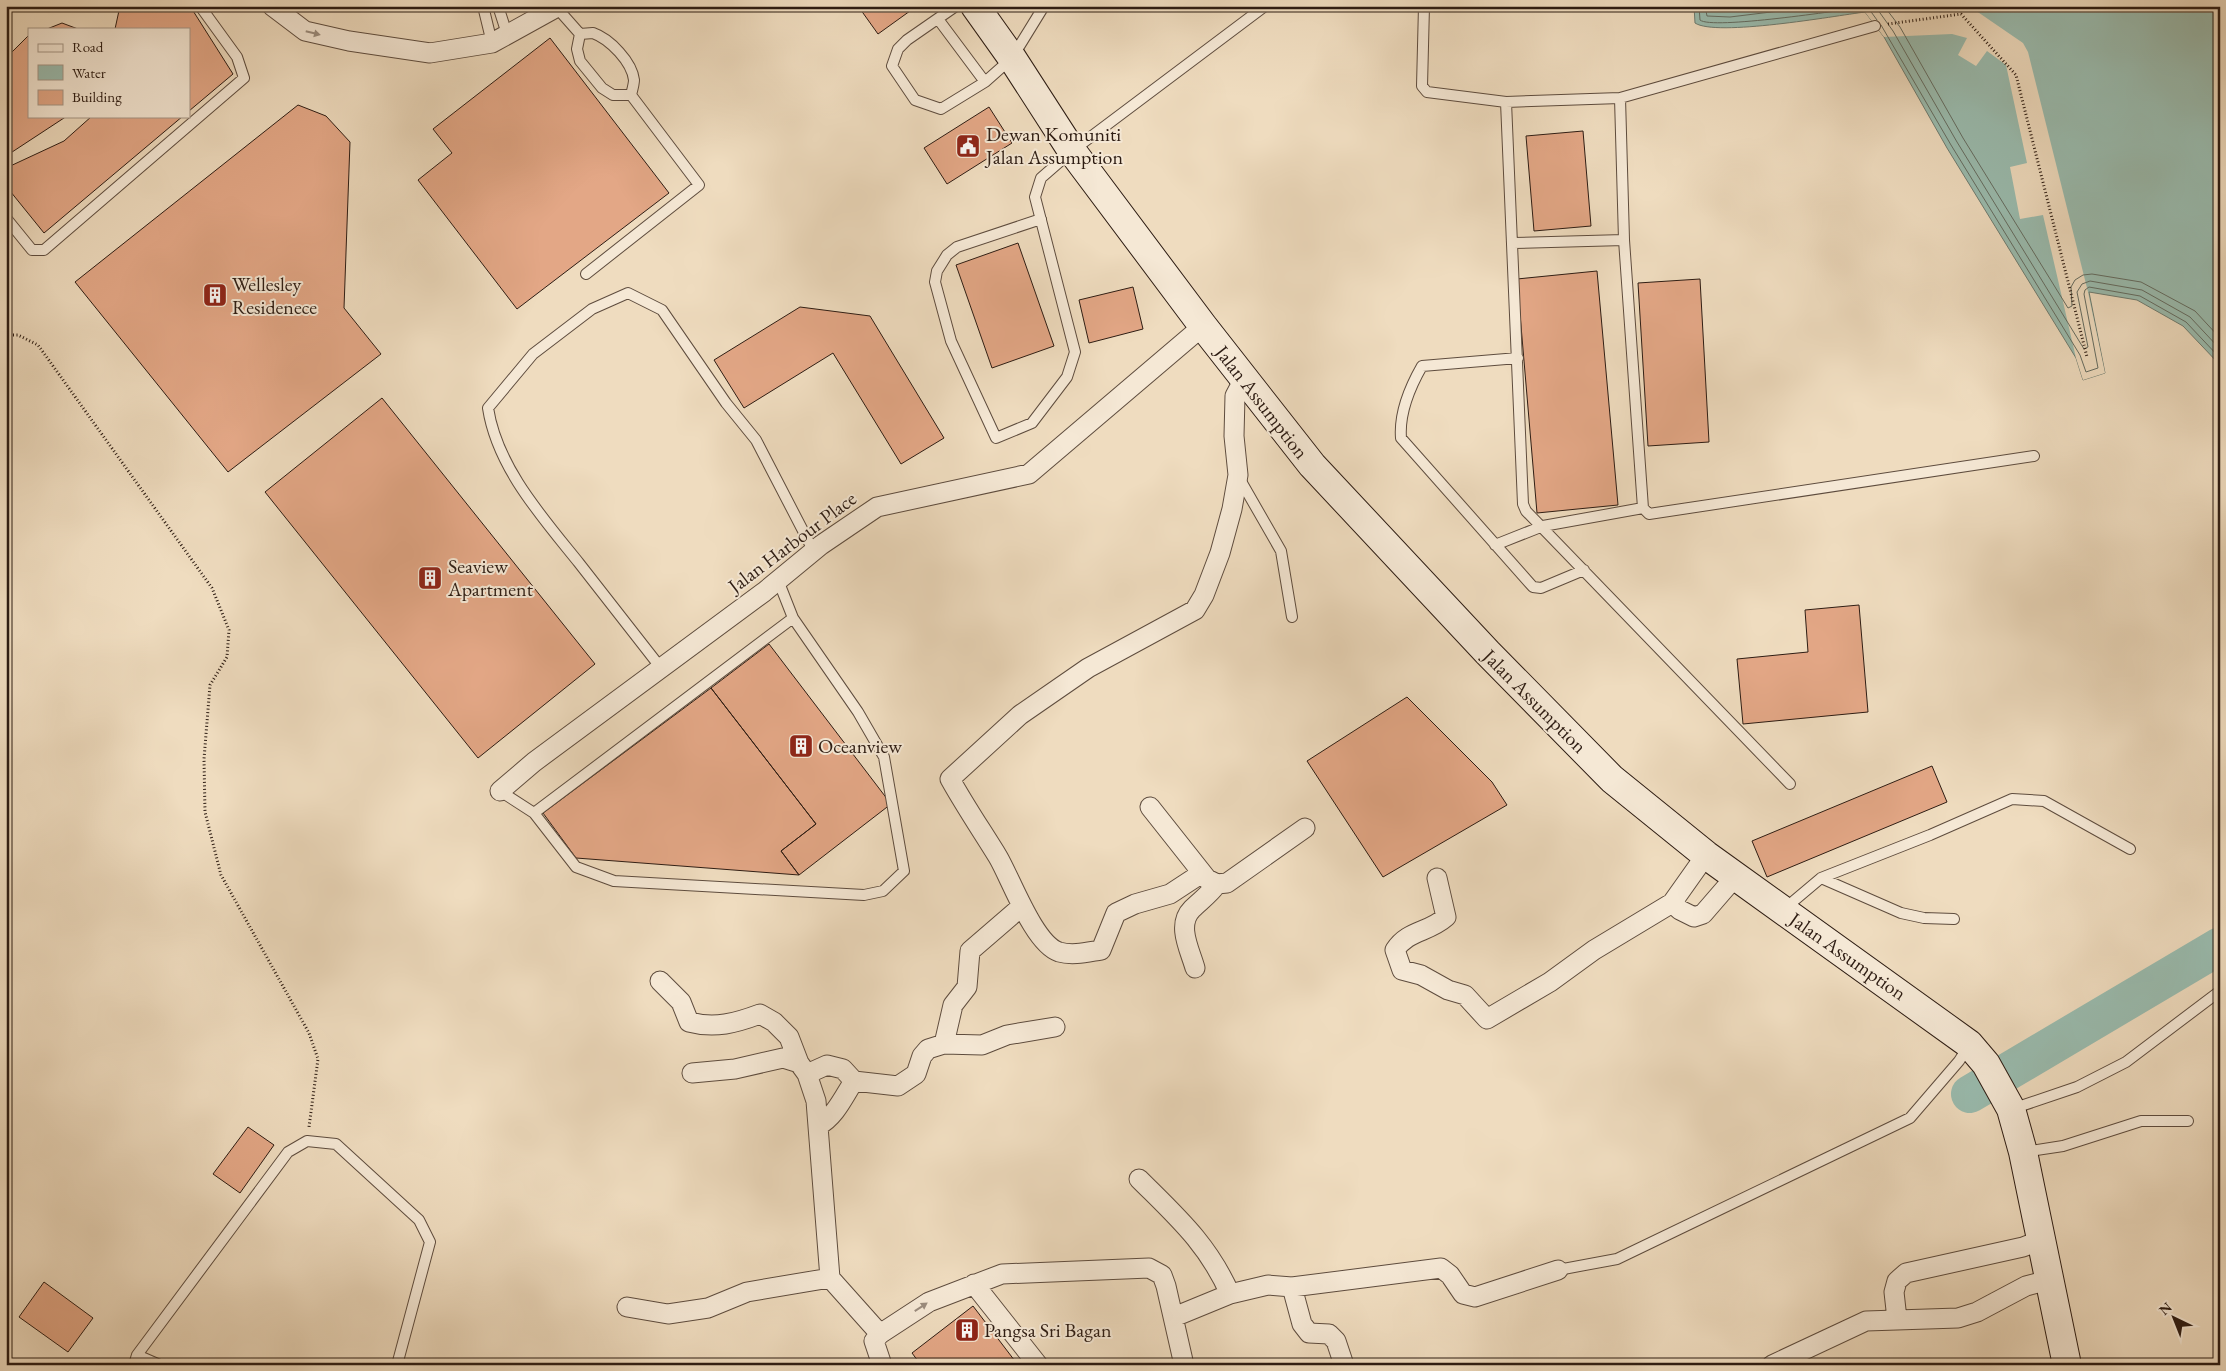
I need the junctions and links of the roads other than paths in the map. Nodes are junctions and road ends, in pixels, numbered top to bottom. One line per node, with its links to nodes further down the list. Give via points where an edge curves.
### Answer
1 (200, 6): 21 (lane, via 237,57 244,78 44,250 32,250)
2 (272, 6): 14 (street, one-way to 14, via 305,31 430,53)
3 (483, 6): 14 (lane)
4 (498, 6): 14 (lane)
5 (956, 6): 11 (lane)
6 (975, 6): 15 (street, Jalan Assumption)
7 (1044, 6): 15 (lane)
8 (1265, 6): 20 (lane)
9 (1424, 6): 19 (lane, via 1422,86 1427,92)
10 (558, 7): 13 (lane); 14 (street)
11 (938, 19): 16 (lane); 16 (lane, via 898,49 892,66 915,100 941,109)
12 (1875, 26): 18 (lane)
13 (580, 34): 17 (lane, via 594,33 604,37 630,66 634,81); 17 (lane, via 577,50 580,61 602,88 612,95)
14 (499, 38)
15 (1012, 58): 16 (lane); 20 (street, Jalan Assumption)
16 (985, 82)
17 (631, 95): 25 (lane, via 699,185)
18 (1620, 98): 19 (lane); 23 (lane)
19 (1506, 102): 24 (lane)
20 (1072, 151): 22 (lane, via 1041,178 1036,197); 26 (street, Jalan Assumption)
21 (6, 218)
22 (1041, 219): 22 (lane, via 1075,352 1068,377 1032,423 996,438 951,341 935,282 937,271 947,255 957,247)
23 (1624, 240): 24 (lane); 31 (lane)
24 (1513, 243): 27 (lane)
25 (586, 274)
26 (1203, 326): 28 (street, Jalan Assumption); 34 (street, Jalan Harbour Place, via 1029,474 877,508)
27 (1518, 358): 32 (lane, via 1523,504); 33 (lane, via 1422,366 1406,400 1400,426 1401,438)
28 (1244, 379): 30 (street, via 1235,396 1234,436); 46 (street, Jalan Assumption, via 1312,465 1488,654 1612,779)
29 (2034, 456): 31 (lane, via 1649,514)
30 (1238, 475): 37 (lane, via 1281,551); 52 (street, via 1220,553 1204,595 1194,610 1088,668 1020,715 950,779 999,859)
31 (1643, 508): 32 (lane)
32 (1543, 526): 33 (lane); 35 (lane)
33 (1495, 545): 35 (lane, via 1533,587 1541,588)
34 (814, 552): 36 (street, Jalan Harbour Place); 39 (lane, via 756,440 726,403 662,310 628,293 592,309 533,354 488,408 491,430 544,522)
35 (1584, 570): 40 (lane)
36 (778, 580): 38 (lane); 39 (street, Jalan Harbour Place)
37 (1292, 617)
38 (793, 618): 43 (lane); 43 (lane, via 858,712 884,757 904,871 883,891 864,895 614,881 576,867)
39 (661, 668): 41 (street, Jalan Harbour Place)
40 (1790, 784)
41 (500, 791): 43 (lane)
42 (1150, 806): 48 (street)
43 (534, 813)
44 (1305, 828): 48 (street, via 1227,883)
45 (2130, 849): 50 (lane, via 2044,801 2012,799)
46 (1706, 855): 47 (street, Jalan Assumption); 51 (street)
47 (1735, 877): 51 (street, via 1703,914 1694,917); 53 (street, Jalan Assumption)
48 (1210, 878): 52 (street, via 1116,913 1101,950 1079,954 1059,952 1048,943); 55 (street, via 1184,920)
49 (1436, 878): 51 (street, via 1446,917 1438,924 1402,939 1394,950 1402,970 1465,995 1487,1019)
50 (1821, 878): 53 (lane); 54 (lane, via 1901,913)
51 (1672, 903)
52 (1021, 907): 59 (street, via 970,952 967,987 953,1005)
53 (1782, 911): 60 (street, Jalan Assumption)
54 (1954, 919)
55 (1195, 968)
56 (660, 981): 61 (street, via 681,1002 689,1022 704,1026 735,1024 760,1014 774,1022 789,1037)
57 (2220, 990): 64 (lane, via 2126,1062 2076,1087)
58 (1055, 1027): 59 (street, via 1007,1036 982,1045)
59 (944, 1044): 63 (street, via 928,1049 916,1074 898,1086)
60 (1978, 1054): 64 (street, Jalan Assumption); 70 (lane, via 1959,1061 1910,1118 1617,1259)
61 (803, 1068): 62 (street, via 783,1058 735,1069); 63 (street, via 827,1065 843,1069); 66 (street, via 816,1101)
62 (692, 1073)
63 (854, 1081): 66 (street, via 827,1121)
64 (2007, 1100): 67 (street, Jalan Assumption)
65 (2188, 1121): 67 (lane, via 2141,1121 2062,1146)
66 (819, 1125): 71 (street)
67 (2023, 1152): 69 (street, Jalan Assumption)
68 (1139, 1178): 75 (street, via 1202,1244 1221,1272)
69 (2032, 1244): 72 (street, Jalan Assumption); 78 (street, via 1906,1274 1896,1281)
70 (1558, 1270): 74 (street, via 1475,1297 1463,1294 1441,1268)
71 (830, 1278): 76 (street, via 747,1292 708,1308 668,1314); 79 (street)
72 (2037, 1283): 78 (street, via 1958,1318); 88 (street, Jalan Assumption)
73 (974, 1284): 77 (street, via 1002,1274 1149,1268 1162,1275); 79 (street, one-way to 73, via 929,1302); 84 (street)
74 (1292, 1287): 75 (street, via 1268,1284); 86 (street, via 1302,1324 1309,1333 1329,1334 1336,1341)
75 (1230, 1294): 77 (street)
76 (627, 1307)
77 (1174, 1317): 85 (street)
78 (1897, 1319): 87 (street, via 1866,1322)
79 (880, 1334): 83 (street, via 874,1341)
80 (135, 1360): 81 (lane); 82 (lane, via 288,1152 307,1140 336,1144 419,1220 430,1242)
81 (160, 1365)
82 (397, 1365)
83 (882, 1365)
84 (1038, 1365)
85 (1184, 1365)
86 (1344, 1365)
87 (1772, 1365)
88 (2067, 1365)

